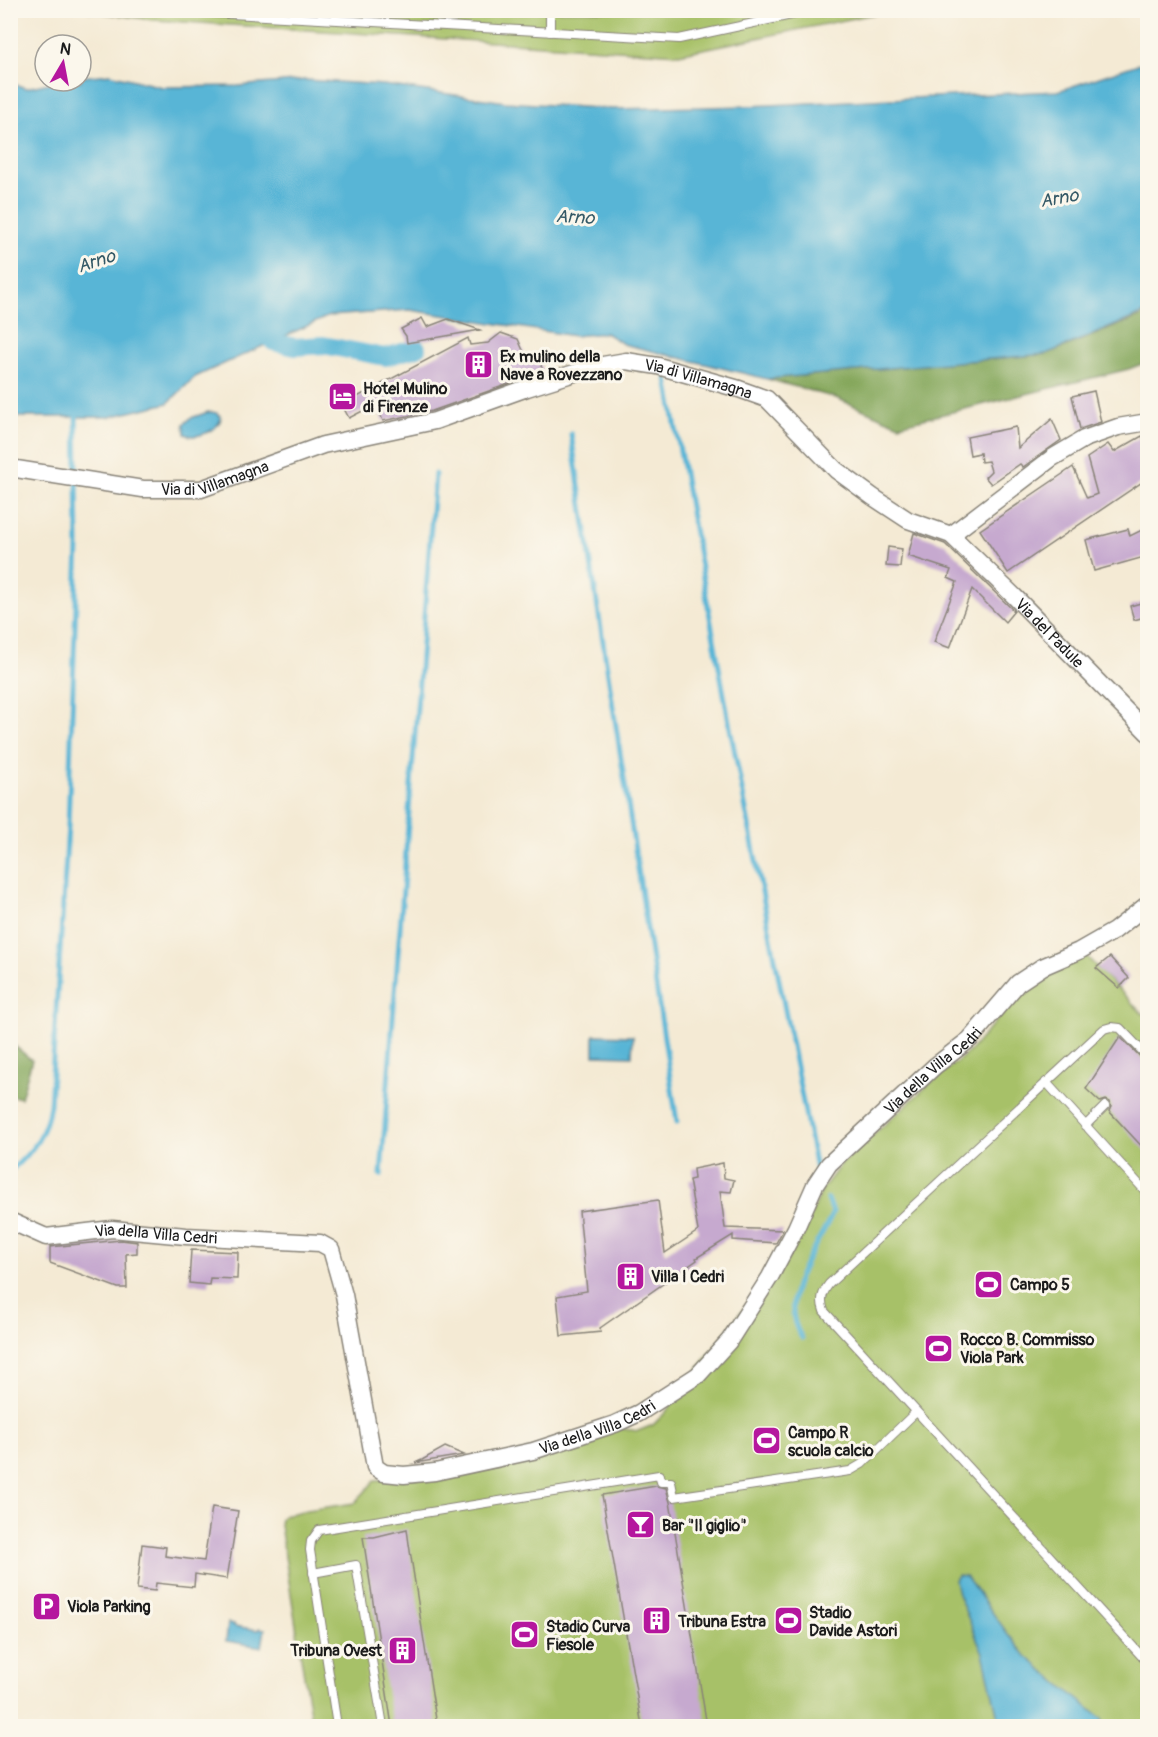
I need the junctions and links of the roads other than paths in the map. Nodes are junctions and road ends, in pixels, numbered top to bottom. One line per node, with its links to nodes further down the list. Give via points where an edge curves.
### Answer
1 (159, 10): 4 (lane)
2 (550, 10): 5 (lane)
3 (816, 10): 5 (lane, via 679,39)
4 (283, 14): 5 (lane)
5 (550, 32)
6 (1148, 422): 8 (street, via 1084,439 1052,458)
7 (10, 468): 8 (street, Via di Villamagna, via 143,489 201,489 323,444 435,421 597,366 626,361 658,366 767,399 836,470 873,498 908,520)
8 (951, 535): 9 (street, Via del Padule)
9 (1148, 733)
10 (1148, 904): 16 (street, Via della Villa Cedri, via 1114,931 1042,966 1018,983 970,1039 935,1066 829,1164 770,1277 729,1341 698,1375 639,1413 533,1451 435,1472 384,1473 375,1467 344,1295 331,1249 320,1243 112,1229 46,1237)
11 (1148, 1057): 12 (lane, via 1119,1028 1111,1027)
12 (1046, 1082): 14 (lane); 17 (lane, via 823,1292 824,1311)
13 (1105, 1106): 14 (lane)
14 (1085, 1126): 15 (lane)
15 (1148, 1194)
16 (10, 1221)
17 (916, 1412): 18 (lane, via 850,1471 674,1497 671,1482 661,1482 659,1475 330,1526 320,1530 311,1541); 19 (lane)
18 (313, 1573): 20 (lane); 21 (lane, via 356,1565)
19 (1148, 1663)
20 (337, 1726)
21 (383, 1726)

